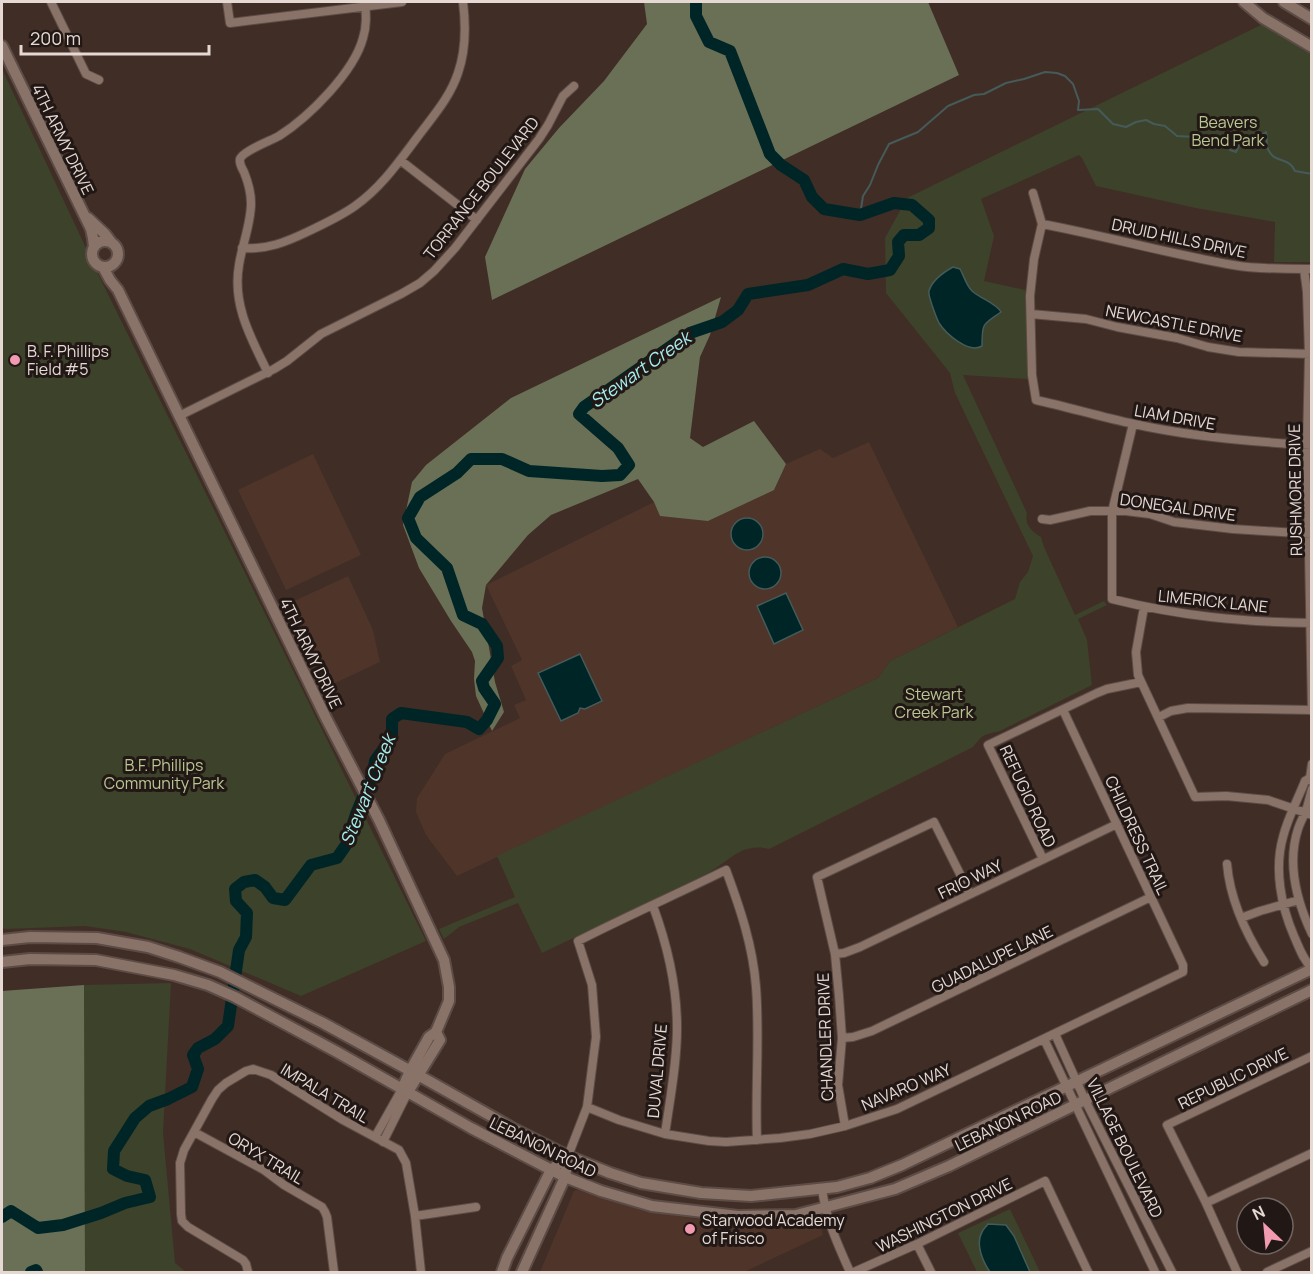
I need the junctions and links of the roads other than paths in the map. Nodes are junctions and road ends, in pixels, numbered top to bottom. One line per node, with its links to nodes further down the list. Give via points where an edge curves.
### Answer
1 (51, 2): 11 (street, via 86,74)
2 (227, 2): 7 (street, via 230,23)
3 (402, 2): 7 (street)
4 (463, 2): 13 (street, via 465,45 456,79)
5 (1244, 2): 10 (main road)
6 (1284, 2): 8 (main road)
7 (365, 4): 20 (street, via 365,27 359,49 328,93 292,127 241,158 251,204)
8 (1311, 20)
9 (2, 46): 15 (main road, 4TH ARMY DRIVE)
10 (1311, 47)
11 (99, 80)
12 (574, 86): 16 (street, TORRANCE BOULEVARD, via 563,96 542,135)
13 (400, 160): 16 (street); 20 (street, via 371,193 338,216 279,244)
14 (1033, 193): 17 (street)
15 (82, 212): 18 (main road, 4TH ARMY DRIVE); 19 (main road, 4TH ARMY DRIVE)
16 (477, 220): 27 (street, TORRANCE BOULEVARD, via 447,258 420,283 325,332)
17 (1042, 224): 23 (street, DRUID HILLS DRIVE, via 1234,266); 25 (street, via 1031,277)
18 (111, 242): 19 (main road, via 100,242); 21 (main road, 4TH ARMY DRIVE, via 118,250)
19 (94, 247): 22 (main road, 4TH ARMY DRIVE, via 92,258)
20 (242, 248): 27 (street, via 237,276 240,306)
21 (116, 262): 22 (main road); 24 (main road, 4TH ARMY DRIVE)
22 (102, 267): 24 (main road, 4TH ARMY DRIVE)
23 (1308, 269): 26 (street, RUSHMORE DRIVE)
24 (118, 290): 28 (main road, 4TH ARMY DRIVE)
25 (1031, 314): 26 (street, NEWCASTLE DRIVE, via 1086,319 1239,352); 29 (street, LIAM DRIVE, via 1036,400)
26 (1310, 354): 30 (street, RUSHMORE DRIVE)
27 (268, 373): 28 (street, TORRANCE BOULEVARD)
28 (179, 416): 66 (main road, 4TH ARMY DRIVE, via 444,960 449,1001 436,1032 440,1040)
29 (1133, 424): 30 (street, LIAM DRIVE, via 1220,439); 31 (street)
30 (1309, 445): 33 (street, RUSHMORE DRIVE)
31 (1112, 512): 32 (street, DONEGAL DRIVE, via 1090,511); 33 (street, DONEGAL DRIVE, via 1150,514 1174,522 1233,529); 34 (street, LIMERICK LANE, via 1112,599)
32 (1042, 519)
33 (1310, 534): 35 (street, RUSHMORE DRIVE)
34 (1144, 607): 35 (street, LIMERICK LANE, via 1212,618); 36 (street, via 1136,652)
35 (1311, 623): 38 (street, RUSHMORE DRIVE)
36 (1141, 682): 37 (street, via 1107,689); 39 (street)
37 (1063, 710): 45 (street, CHILDRESS TRAIL); 46 (street, REFUGIO ROAD, via 988,745)
38 (1311, 711): 39 (street, via 1194,708)
39 (1158, 717): 43 (street, via 1195,797 1268,800)
40 (1311, 764): 41 (street)
41 (1311, 780): 43 (street, via 1305,781)
42 (1311, 789): 44 (street)
43 (1294, 808): 44 (street); 51 (street, via 1280,853)
44 (1308, 814): 50 (street, via 1298,829 1295,846)
45 (1117, 824): 46 (street, FRIO WAY); 49 (street, CHILDRESS TRAIL)
46 (1043, 859): 48 (street, FRIO WAY)
47 (1227, 864): 53 (street, via 1231,893)
48 (970, 894): 56 (street, FRIO WAY, via 860,947); 56 (street, CHANDLER DRIVE, via 934,822 817,877)
49 (1151, 897): 60 (street, CHILDRESS TRAIL); 63 (street, GUADALUPE LANE, via 872,1031)
50 (1299, 900): 51 (street); 54 (street)
51 (1282, 905): 53 (street); 59 (street)
52 (653, 906): 71 (street, via 578,941 592,985 596,1022); 74 (street, DUVAL DRIVE, via 672,973 677,1027); 77 (street, via 726,870 748,937 756,986)
53 (1241, 918): 58 (street)
54 (1311, 934)
55 (2, 940): 66 (main road, LEBANON ROAD, via 97,938 179,957 220,972 293,1008)
56 (835, 954): 63 (street, CHANDLER DRIVE)
57 (2, 962): 68 (main road, LEBANON ROAD, via 96,960 208,985)
58 (1264, 962)
59 (1311, 969): 67 (main road, LEBANON ROAD)
60 (1183, 972): 62 (street, NAVARO WAY)
61 (1311, 990): 69 (main road, LEBANON ROAD)
62 (1055, 1034): 64 (street, NAVARO WAY); 67 (street, VILLAGE BOULEVARD)
63 (842, 1038): 72 (street, CHANDLER DRIVE, via 838,1085)
64 (1044, 1039): 67 (street, VILLAGE BOULEVARD); 72 (street, NAVARO WAY, via 897,1109)
65 (1311, 1056): 86 (street, REPUBLIC DRIVE, via 1167,1125)
66 (414, 1073): 68 (main road, 4TH ARMY DRIVE); 81 (main road, LEBANON ROAD)
67 (1072, 1084): 69 (street, VILLAGE BOULEVARD); 70 (street, VILLAGE BOULEVARD); 84 (main road, LEBANON ROAD, via 902,1165)
68 (405, 1091): 76 (street, 4TH ARMY DRIVE); 79 (street, 4TH ARMY DRIVE); 82 (main road, LEBANON ROAD)
69 (1085, 1100): 70 (main road, LEBANON ROAD); 75 (street, VILLAGE BOULEVARD)
70 (1074, 1106): 78 (street, VILLAGE BOULEVARD); 88 (main road, LEBANON ROAD, via 949,1167 895,1189)
71 (587, 1107): 74 (street, NAVARO WAY); 81 (street)
72 (845, 1126): 77 (street, NAVARO WAY)
73 (194, 1132): 76 (street, IMPALA TRAIL, via 218,1090 253,1069 271,1075); 93 (street, via 180,1163 184,1223 241,1258); 94 (street, ORYX TRAIL, via 324,1209)
74 (665, 1134): 77 (street, NAVARO WAY, via 710,1141)
75 (1103, 1135): 78 (street); 102 (street, VILLAGE BOULEVARD)
76 (375, 1137): 79 (street, IMPALA TRAIL)
77 (758, 1140)
78 (1091, 1141): 101 (street, VILLAGE BOULEVARD)
79 (383, 1142): 90 (street, IMPALA TRAIL, via 399,1150 406,1163)
80 (1311, 1153): 86 (street)
81 (568, 1156): 82 (main road); 83 (main road); 85 (main road, LEBANON ROAD, via 641,1183)
82 (551, 1170): 83 (main road, LEBANON ROAD); 96 (main road)
83 (565, 1177): 89 (main road, LEBANON ROAD, via 630,1201); 97 (main road)
84 (822, 1190): 85 (main road, LEBANON ROAD); 88 (street)
85 (717, 1195): 89 (main road)
86 (1206, 1203): 103 (street)
87 (476, 1207): 90 (street)
88 (824, 1208): 89 (main road, LEBANON ROAD, via 796,1215); 98 (street)
89 (716, 1214)
90 (415, 1216): 95 (street, IMPALA TRAIL)
91 (917, 1244): 98 (street, WASHINGTON DRIVE); 99 (street); 100 (street, WASHINGTON DRIVE, via 1045,1181)
92 (1311, 1251): 104 (street)
93 (247, 1268)
94 (334, 1272)
95 (421, 1272)
96 (502, 1272)
97 (522, 1272)
98 (852, 1272)
99 (931, 1272)
100 (1088, 1272)
101 (1155, 1272)
102 (1172, 1272)
103 (1237, 1272)
104 (1267, 1272)

